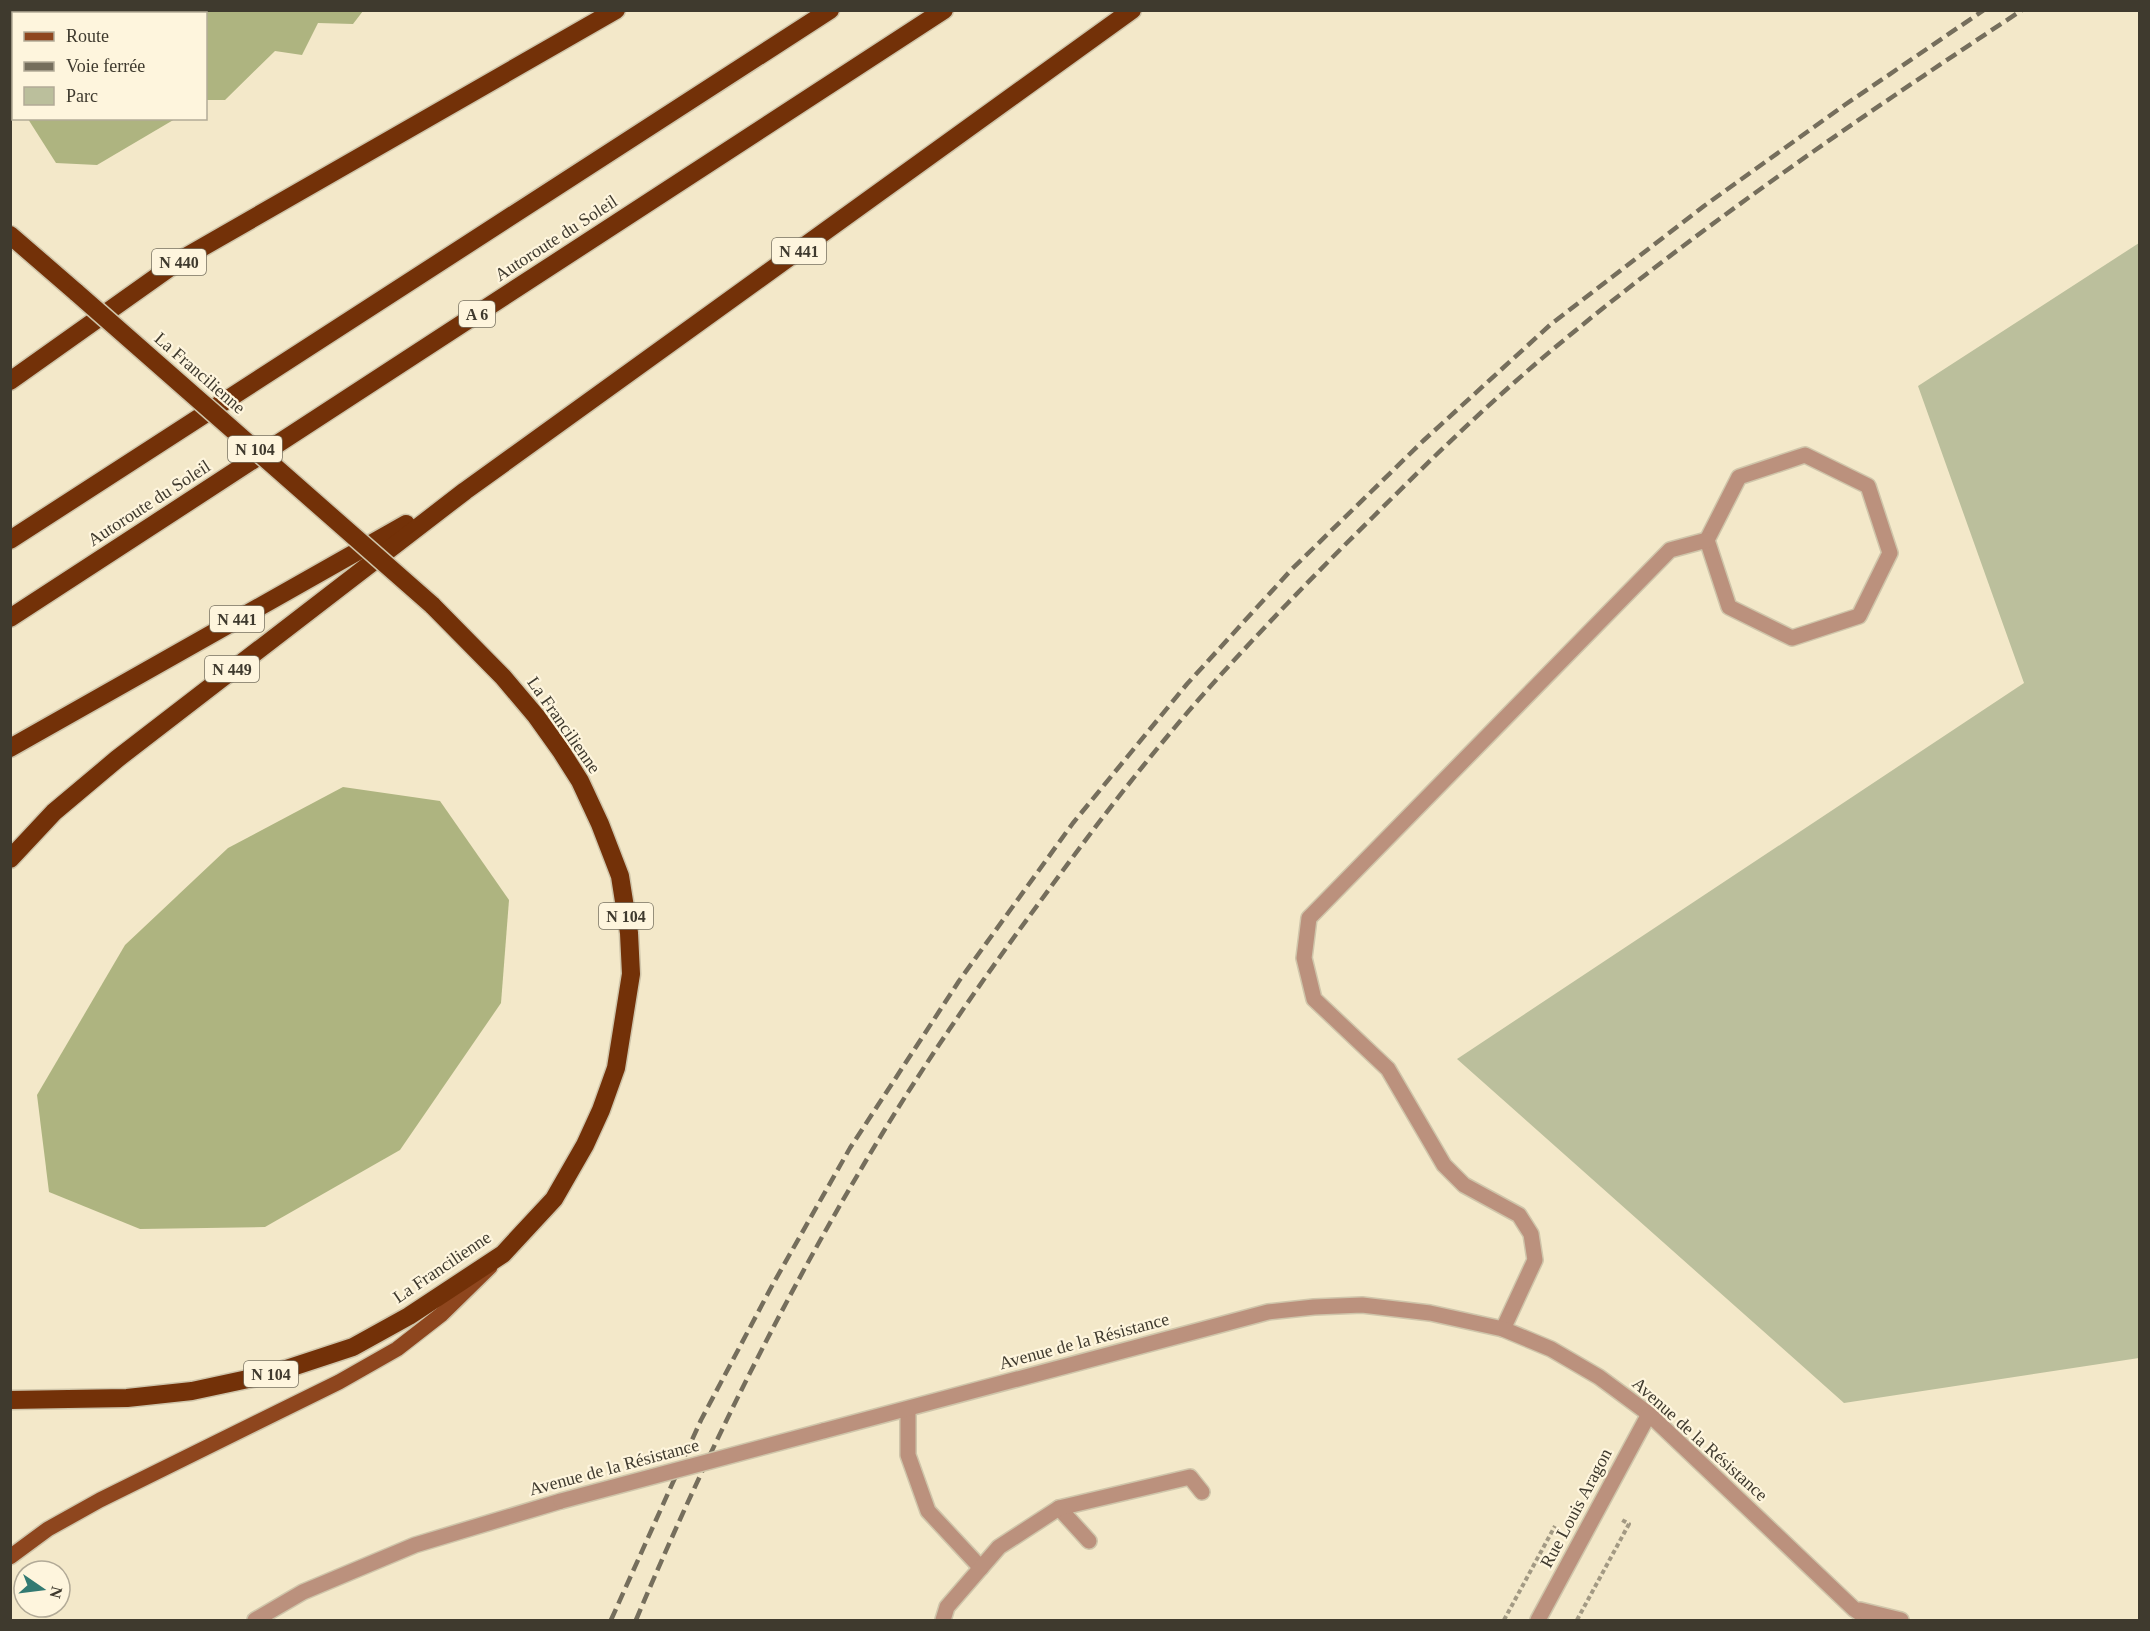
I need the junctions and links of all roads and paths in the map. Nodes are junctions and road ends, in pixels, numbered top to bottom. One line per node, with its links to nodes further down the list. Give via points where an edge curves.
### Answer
1 (616, 10): 6 (highway, N 440, via 182,259)
2 (830, 10): 10 (highway)
3 (944, 10): 12 (highway, Autoroute du Soleil / A 6)
4 (1132, 10): 9 (highway, N 441)
5 (10, 235): 15 (highway, La Francilienne / N 104, bridge, via 432,605 536,716 580,780 620,876 631,974 625,1019 616,1068 585,1144 554,1198)
6 (36, 361): 7 (highway); 8 (highway, N 440)
7 (10, 367)
8 (10, 381)
9 (465, 491): 13 (highway, N 441); 14 (highway, N 449, via 117,759 54,812)
10 (10, 540)
11 (1707, 540): 11 (street, via 1739,477 1805,455 1868,486 1890,553 1859,616 1792,638 1729,607); 16 (street, via 1670,550 1309,918 1304,958 1314,999 1388,1069 1444,1165 1464,1185 1519,1215 1531,1234 1535,1260)
12 (10, 618)
13 (10, 748)
14 (10, 859)
15 (503, 1254): 17 (highway, La Francilienne / N 104, via 410,1316 352,1347 271,1374 192,1391 127,1398); 23 (main road, via 451,1306 397,1349 329,1387 100,1500 48,1529)
16 (1503, 1329): 18 (street, Avenue de la Résistance, via 1430,1312 1362,1305 1268,1312); 19 (street, Avenue de la Résistance, via 1583,1367)
17 (10, 1400)
18 (908, 1409): 24 (street, via 908,1455 928,1511); 26 (street, Avenue de la Résistance, bridge, via 561,1501 415,1545 303,1592)
19 (1648, 1414): 25 (street, Avenue de la Résistance); 28 (street, Rue Louis Aragon)
20 (1202, 1492): 21 (street, via 1190,1477)
21 (1059, 1508): 22 (street); 24 (street, via 999,1547)
22 (1089, 1541)
23 (10, 1557)
24 (981, 1568): 27 (street, via 946,1607)
25 (1854, 1609): 29 (street, Avenue de la Résistance); 30 (street)
26 (255, 1620)
27 (943, 1620)
28 (1538, 1620)
29 (1870, 1620)
30 (1901, 1620)

